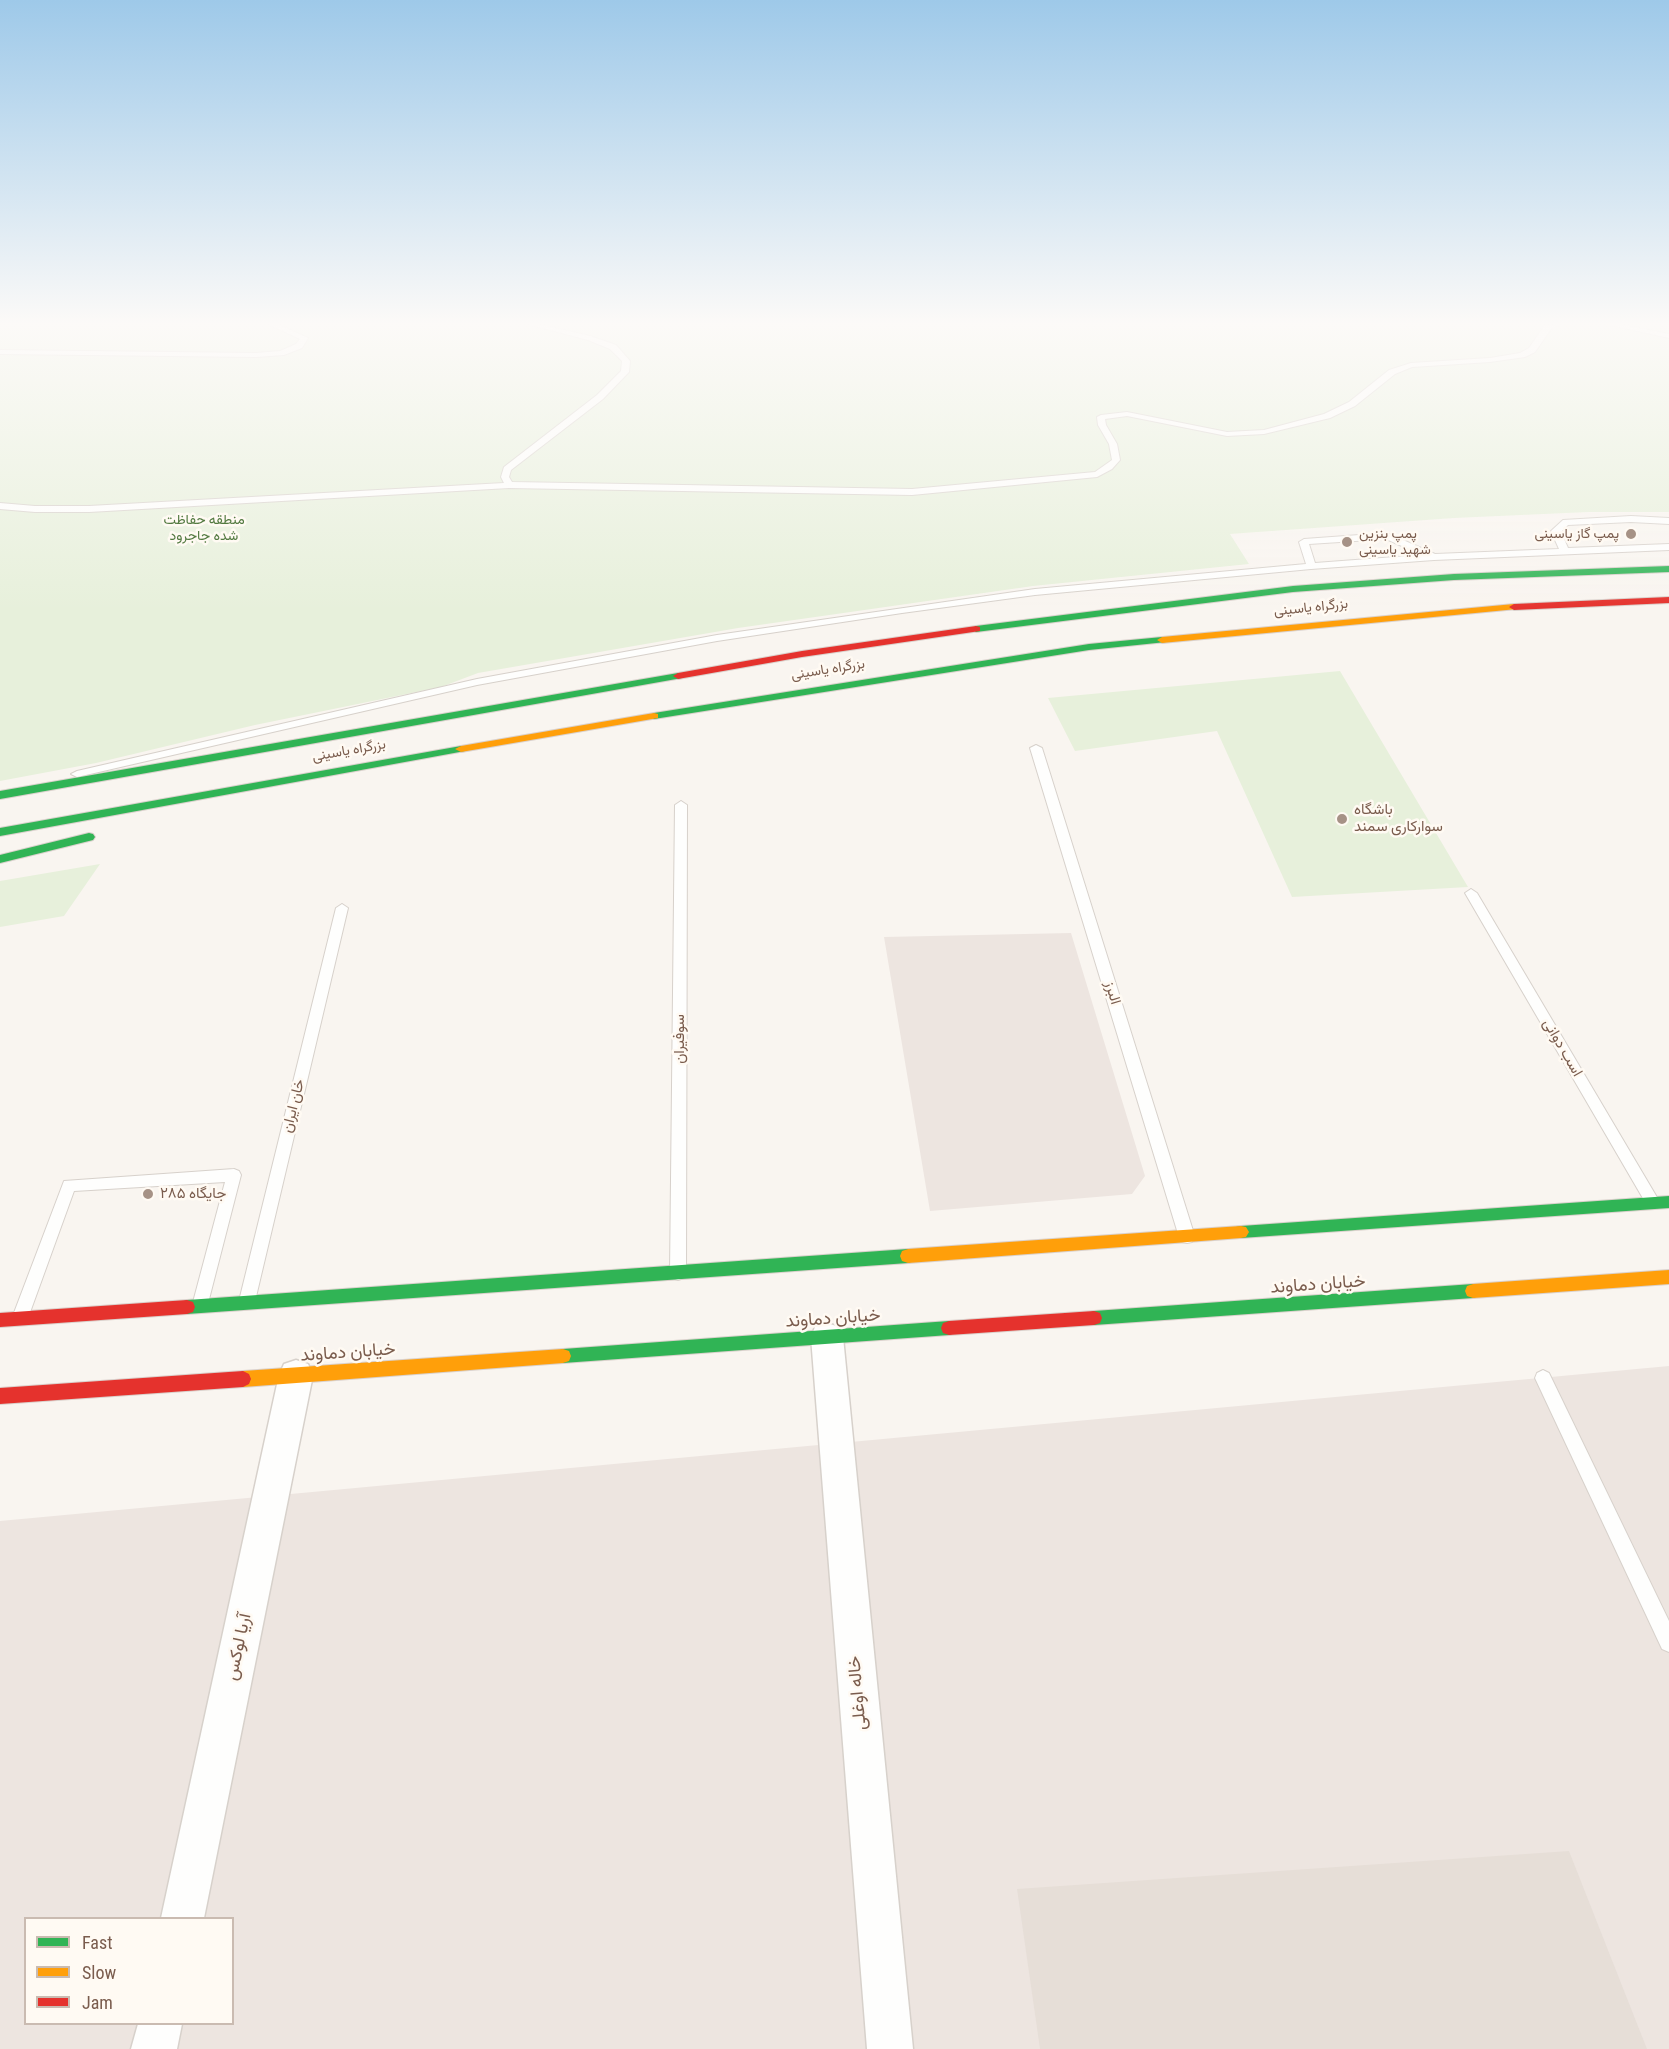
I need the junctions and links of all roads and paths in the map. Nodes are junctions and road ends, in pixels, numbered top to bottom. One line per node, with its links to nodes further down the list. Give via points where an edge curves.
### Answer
1 (571, 420): 5 (lane, via 507,469)
2 (1101, 420): 5 (lane, via 1116,460 1097,474 912,492)
3 (1154, 420): 4 (lane, via 1227,434 1264,432)
4 (1313, 420)
5 (509, 485): 6 (lane, via 88,509)
6 (0, 506)
7 (1669, 521): 9 (lane, via 1566,522 1556,531)
8 (1669, 547): 9 (lane)
9 (1565, 551): 10 (lane)
10 (1434, 557): 11 (lane); 11 (lane, via 1387,536 1304,542)
11 (1311, 567): 16 (lane, via 1035,592 694,642 456,687)
12 (1669, 568): 16 (main road, بزرگراه یاسینی, via 1305,588 1070,615 802,654)
13 (1669, 600): 15 (main road, بزرگراه یاسینی, via 1473,609 1089,647 795,692)
14 (1036, 748): 26 (lane, البرز)
15 (247, 788): 18 (main road); 19 (main road, بزرگراه یاسینی)
16 (0, 793)
17 (681, 805): 27 (lane, سوفیران)
18 (149, 820)
19 (0, 832)
20 (98, 834): 21 (main road)
21 (0, 859)
22 (1471, 893): 25 (lane, اسب دوانی)
23 (342, 908): 29 (lane, خان ایران)
24 (1669, 1202): 25 (main road)
25 (1653, 1203): 26 (main road)
26 (1187, 1237): 27 (main road)
27 (678, 1273): 29 (main road)
28 (1669, 1277): 33 (main road, خیابان دماوند)
29 (247, 1303): 30 (main road)
30 (200, 1306): 31 (main road); 31 (lane, via 234,1176 69,1185)
31 (20, 1319): 32 (main road)
32 (0, 1320)
33 (826, 1337): 34 (main road, خیابان دماوند); 41 (street, خاله اوغلی)
34 (296, 1375): 36 (main road, خیابان دماوند); 38 (street, آریا لوکس)
35 (1543, 1378): 37 (lane)
36 (1, 1396)
37 (1669, 1642)
38 (182, 1917)
39 (160, 2025): 40 (street)
40 (154, 2049)
41 (890, 2049)

